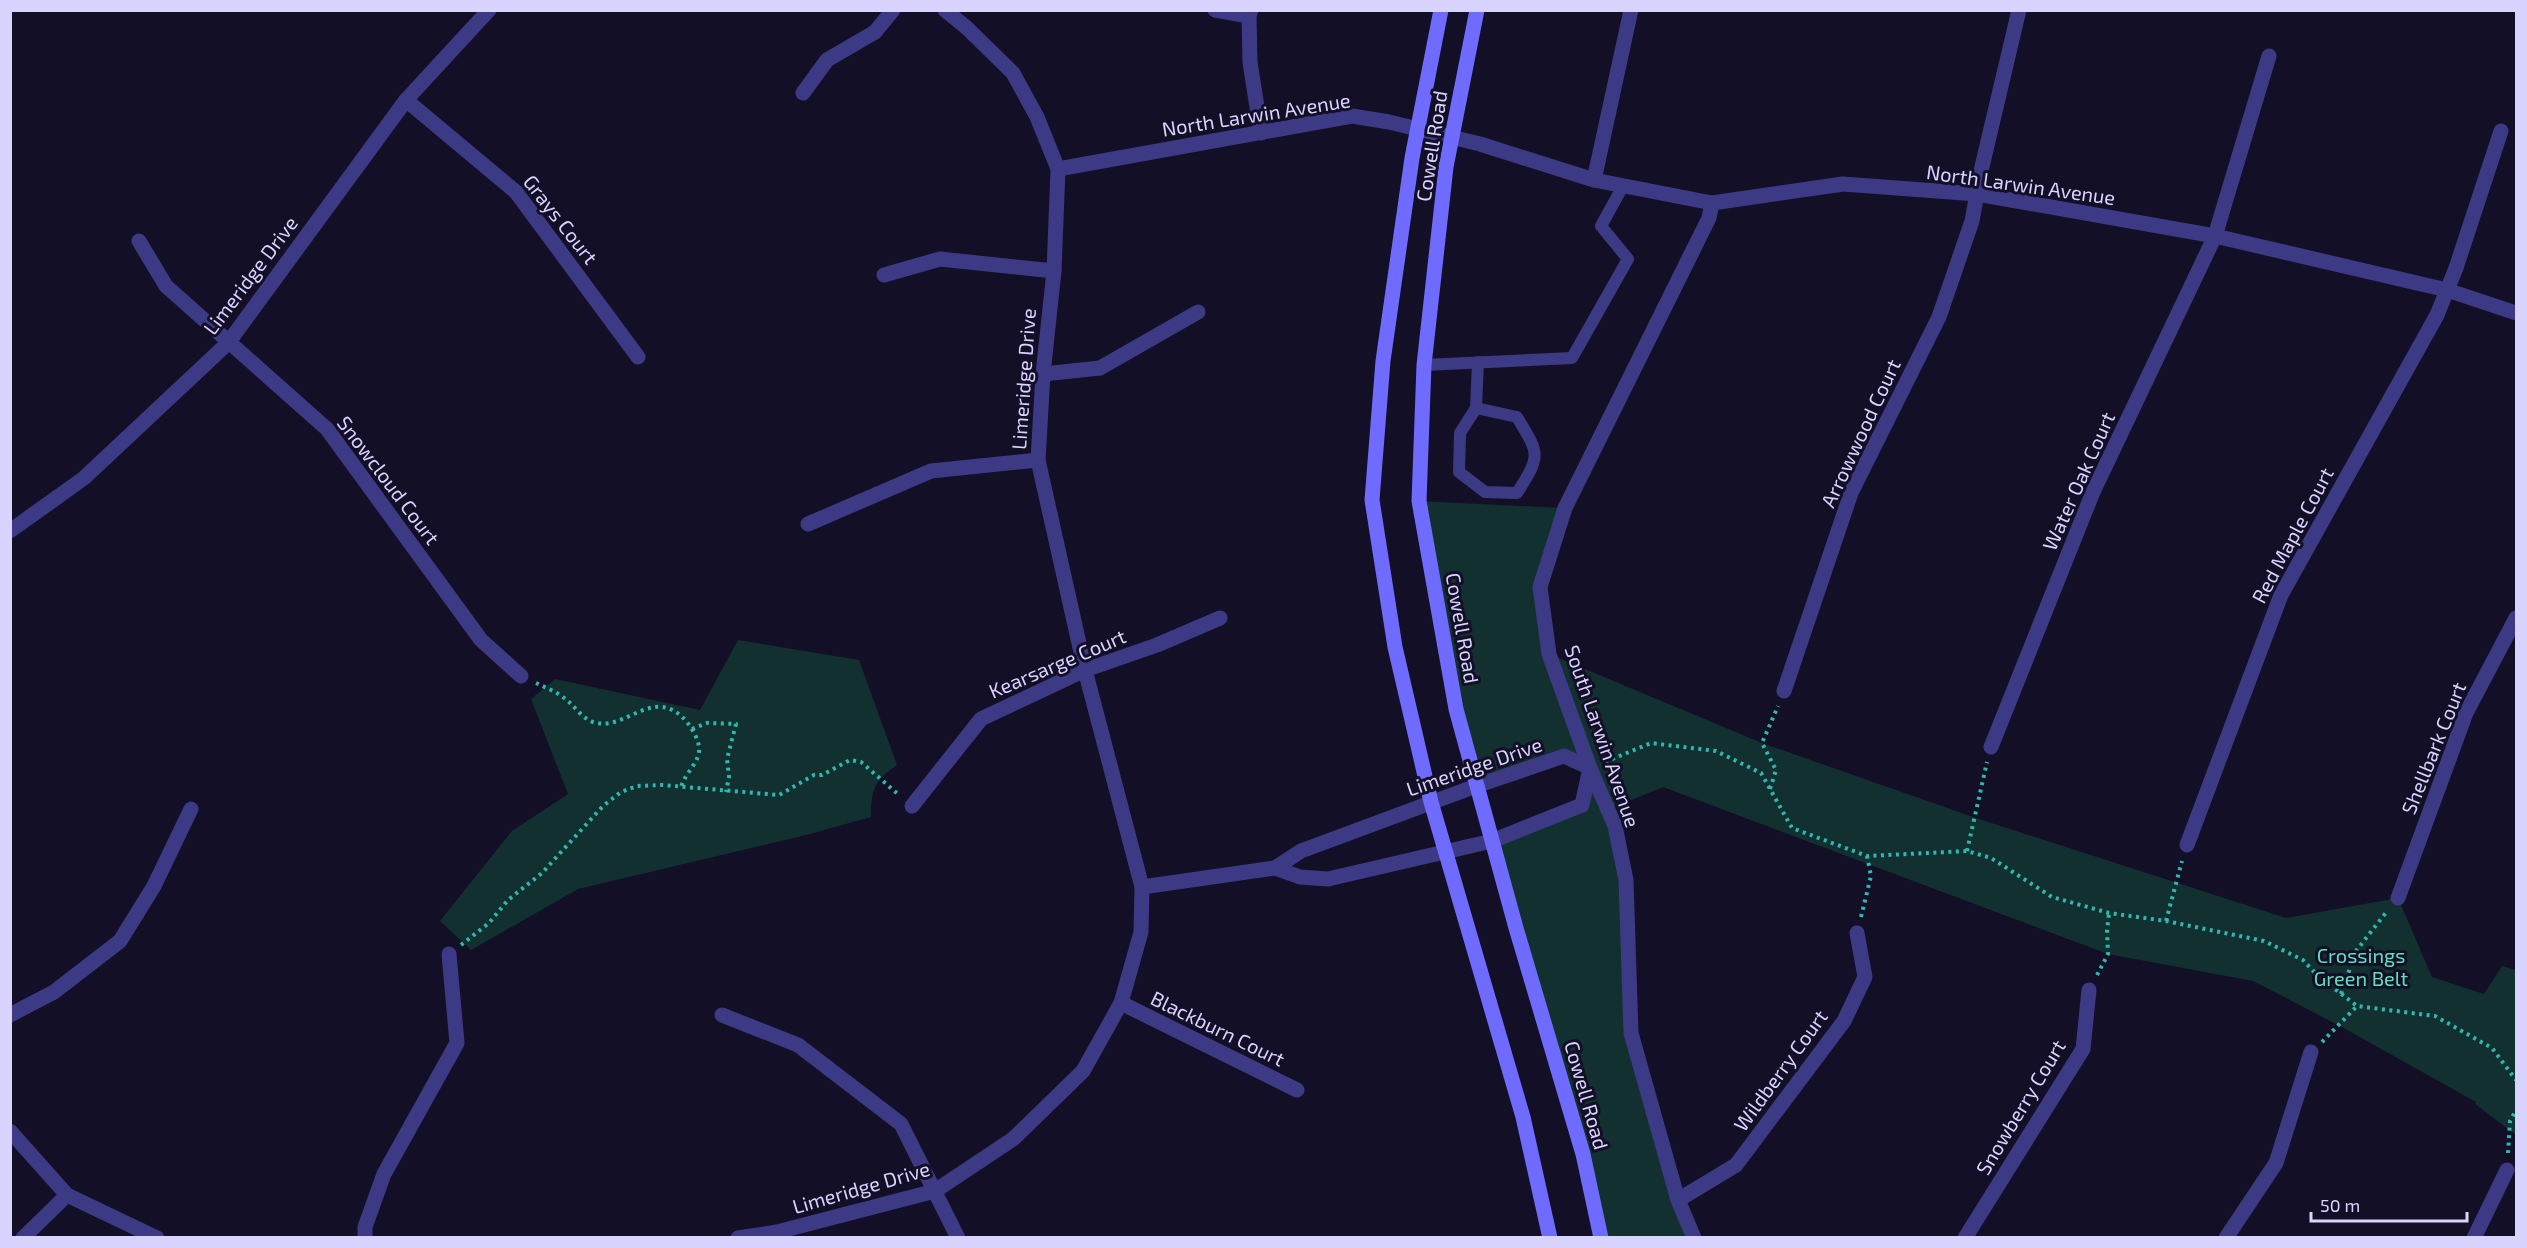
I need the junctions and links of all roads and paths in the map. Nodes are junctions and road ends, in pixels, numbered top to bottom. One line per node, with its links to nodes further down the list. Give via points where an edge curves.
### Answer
1 (489, 10): 12 (street, Limeridge Drive)
2 (893, 10): 11 (street, via 875,32 827,60)
3 (945, 10): 17 (street, Limeridge Drive, via 1013,73 1037,117)
4 (1215, 10): 9 (street)
5 (1441, 10): 13 (street, Cowell Road)
6 (1477, 10): 16 (street, Cowell Road)
7 (1631, 10): 18 (street)
8 (2019, 10): 20 (street, Arrowwood Court)
9 (1250, 13): 15 (street, via 1250,62)
10 (2269, 56): 22 (street, Water Oak Court)
11 (803, 93)
12 (406, 100): 29 (street, Limeridge Drive); 30 (street, Grays Court, via 516,192)
13 (1418, 129): 15 (street, North Larwin Avenue, via 1353,117); 16 (street, North Larwin Avenue); 50 (street, Cowell Road, via 1383,361 1372,500 1395,646)
14 (2501, 131): 26 (street, Red Maple Court)
15 (1261, 133): 17 (street, North Larwin Avenue)
16 (1452, 138): 18 (street, North Larwin Avenue); 32 (street, Cowell Road)
17 (1058, 169): 24 (street, Limeridge Drive)
18 (1594, 180): 19 (street, North Larwin Avenue)
19 (1623, 186): 21 (street, North Larwin Avenue); 31 (lane, via 1601,226 1628,259 1572,358)
20 (1977, 194): 21 (street, North Larwin Avenue, via 1843,184); 22 (street, North Larwin Avenue); 42 (street, Arrowwood Court, via 1939,317 1851,493)
21 (1712, 203): 45 (street, South Larwin Avenue, via 1709,218 1565,508 1540,587 1549,654)
22 (2215, 236): 26 (street, North Larwin Avenue); 44 (street, Water Oak Court, via 2093,492)
23 (139, 241): 29 (street, Snowcloud Court, via 166,286)
24 (1054, 272): 25 (street, via 940,259); 33 (street, Limeridge Drive)
25 (884, 275)
26 (2447, 290): 28 (street, North Larwin Avenue); 54 (street, Red Maple Court, via 2437,315 2281,595)
27 (1198, 312): 33 (street, via 1100,368)
28 (2517, 313)
29 (228, 343): 37 (street, Limeridge Drive, via 84,478); 41 (street, Snowcloud Court, via 327,429 481,640)
30 (638, 357)
31 (1478, 362): 32 (lane); 34 (lane)
32 (1425, 364): 46 (street, Cowell Road, via 1419,501 1456,709)
33 (1043, 374): 35 (street, Limeridge Drive)
34 (1476, 408): 34 (lane, via 1517,417 1536,448 1534,465 1516,493 1485,492 1459,472 1460,433)
35 (1038, 460): 36 (street, via 931,471); 40 (street, Limeridge Drive)
36 (808, 524)
37 (10, 531)
38 (1220, 618): 40 (street, Kearsarge Court)
39 (2517, 618): 60 (street, Shellbark Court, via 2466,712)
40 (1085, 670): 51 (street, Kearsarge Court, via 981,718); 59 (street, Limeridge Drive)
41 (521, 676): 43 (path, via 558,693 593,722 605,723 658,706 679,714)
42 (1784, 691): 48 (path, via 1762,743 1776,770)
43 (692, 729): 47 (path, via 699,754 685,773); 49 (path, via 707,723 736,724 727,759)
44 (1991, 747): 56 (path)
45 (1590, 768): 46 (street, Limeridge Drive, via 1564,756); 48 (path, via 1651,743 1716,751 1761,773); 53 (street, Limeridge Drive, via 1582,806); 79 (street, South Larwin Avenue, via 1614,826 1626,880 1631,1033)
46 (1476, 786): 50 (street, Limeridge Drive); 53 (street, Cowell Road)
47 (681, 788): 49 (path); 64 (path, via 637,786 621,792 603,806 542,873)
48 (1770, 789): 57 (path, via 1792,828)
49 (726, 792): 51 (path, via 779,795 850,760 861,762)
50 (1431, 802): 55 (street, Cowell Road); 58 (street, Limeridge Drive, via 1301,851)
51 (912, 806)
52 (191, 809): 69 (street, via 154,886 120,941 54,992)
53 (1492, 841): 55 (street, Limeridge Drive); 86 (street, Cowell Road, via 1583,1154)
54 (2187, 844): 62 (path)
55 (1446, 850): 58 (street, Limeridge Drive, via 1328,879 1300,878); 85 (street, Cowell Road, via 1523,1117)
56 (1967, 851): 57 (path); 61 (path, via 1991,858 2052,897)
57 (1866, 856): 63 (path, via 1871,876)
58 (1275, 868): 59 (street, Limeridge Drive)
59 (1142, 887): 67 (street, Limeridge Drive, via 1141,932)
60 (2398, 897): 66 (path, via 2356,951)
61 (2109, 913): 62 (path); 65 (path, via 2108,954)
62 (2166, 921): 66 (path, via 2264,941 2303,960)
63 (1857, 933): 79 (street, Wildberry Court, via 1865,977 1844,1021 1736,1165)
64 (448, 954): 82 (street, via 457,1043 384,1174 365,1227)
65 (2089, 990): 88 (street, Snowberry Court, via 2083,1049)
66 (2341, 994): 68 (path)
67 (1121, 1003): 73 (street, Blackburn Court); 77 (street, Limeridge Drive, via 1083,1071 1012,1139)
68 (2357, 1006): 71 (path); 72 (path, via 2435,1016 2492,1048)
69 (10, 1015)
70 (722, 1015): 77 (street, via 798,1045 901,1124)
71 (2311, 1052): 89 (street, via 2276,1163)
72 (2517, 1080)
73 (1297, 1090)
74 (2517, 1110): 76 (path, via 2510,1121)
75 (10, 1131): 78 (street)
76 (2507, 1170): 90 (street)
77 (935, 1191): 83 (street, Limeridge Drive, via 777,1232); 84 (street)
78 (67, 1195): 80 (street); 81 (street)
79 (1678, 1200): 87 (street, South Larwin Avenue)
80 (23, 1238)
81 (157, 1238)
82 (365, 1238)
83 (738, 1238)
84 (958, 1238)
85 (1550, 1238)
86 (1601, 1238)
87 (1694, 1238)
88 (1965, 1238)
89 (2226, 1238)
90 (2474, 1238)

